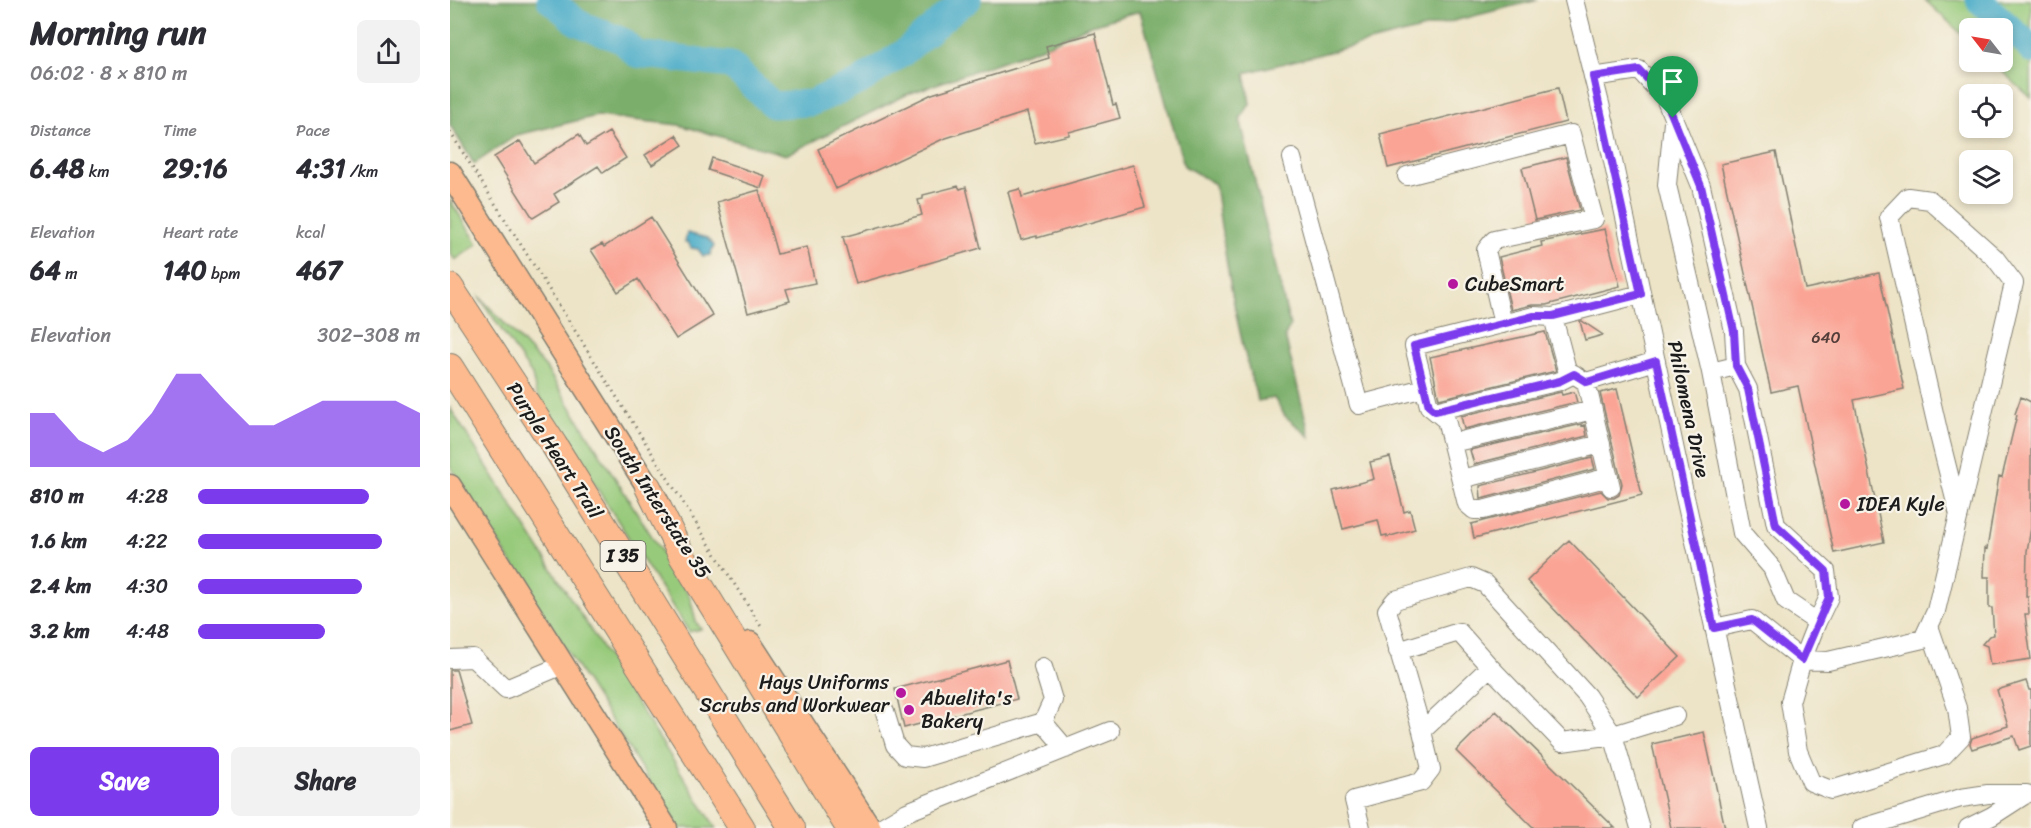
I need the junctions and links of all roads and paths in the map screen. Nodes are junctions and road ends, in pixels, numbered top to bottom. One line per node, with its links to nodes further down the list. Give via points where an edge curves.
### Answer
1 (1574, 0): 2 (street, Philomena Drive)
2 (1593, 77): 3 (street, via 1639,70 1665,98); 9 (street, Philomena Drive)
3 (1673, 118): 13 (street, via 1701,186 1734,331); 15 (street, via 1667,185)
4 (450, 132): 29 (path)
5 (1292, 158): 17 (street, via 1359,405)
6 (450, 173): 24 (main road, South Interstate 35)
7 (1407, 176): 11 (street, via 1571,134 1594,219 1494,240 1486,250)
8 (450, 287): 47 (highway, Purple Heart Trail / I 35, via 554,445)
9 (1641, 294): 10 (street); 12 (street, Philomena Drive)
10 (1553, 316): 11 (street, via 1534,316); 16 (street, via 1567,370)
11 (1503, 324): 17 (street, via 1414,346)
12 (1656, 361): 16 (street); 28 (street, Philomena Drive)
13 (1736, 366): 15 (street); 26 (street, via 1748,389 1776,525 1826,571 1829,597)
14 (450, 367): 46 (highway, I 35)
15 (1711, 372): 26 (street, via 1742,532 1772,568 1786,601)
16 (1580, 378): 18 (street); 19 (street)
17 (1424, 388): 19 (street, via 1429,406)
18 (1593, 410): 20 (street); 21 (street)
19 (1435, 411): 20 (street, via 1446,420)
20 (1452, 443): 22 (street)
21 (1601, 444): 22 (street); 22 (street, via 1610,482 1474,510 1467,504)
22 (1461, 479)
23 (450, 486): 33 (main road)
24 (648, 487): 48 (highway, via 682,556); 49 (main road, South Interstate 35)
25 (1959, 515): 25 (street, via 2014,283 1995,258 1930,200 1908,197 1889,217); 27 (street)
26 (1817, 622): 32 (street)
27 (1929, 626): 32 (street, via 1923,639 1828,661); 32 (street, via 1957,708 1961,737 1944,755 1830,790 1811,782 1798,751 1790,702)
28 (1714, 628): 32 (street, via 1752,620); 53 (street, Philomena Drive)
29 (763, 630)
30 (1398, 651): 35 (street, via 1459,632); 40 (street); 41 (street, via 1387,610 1395,600 1471,578 1485,584 1587,696)
31 (450, 659): 33 (street, via 473,658 506,689)
32 (1802, 660)
33 (562, 665): 45 (main road)
34 (1043, 667): 38 (street, via 1053,700)
35 (1490, 668): 40 (street); 41 (street, via 1562,742)
36 (885, 712): 38 (street, via 895,745 905,756 922,758)
37 (1674, 716): 41 (street)
38 (1043, 722): 42 (street)
39 (1110, 731): 42 (street)
40 (1422, 731): 51 (street, via 1431,769 1422,782 1354,800)
41 (1613, 735): 52 (street)
42 (1066, 749): 50 (street, via 907,812)
43 (2029, 794): 44 (street, via 1961,798); 55 (street)
44 (1900, 823): 54 (street)
45 (666, 828)
46 (742, 828)
47 (792, 828)
48 (849, 828)
49 (870, 828)
50 (880, 828)
51 (1361, 828)
52 (1640, 828)
53 (1759, 828)
54 (1862, 828)
55 (1968, 828)

